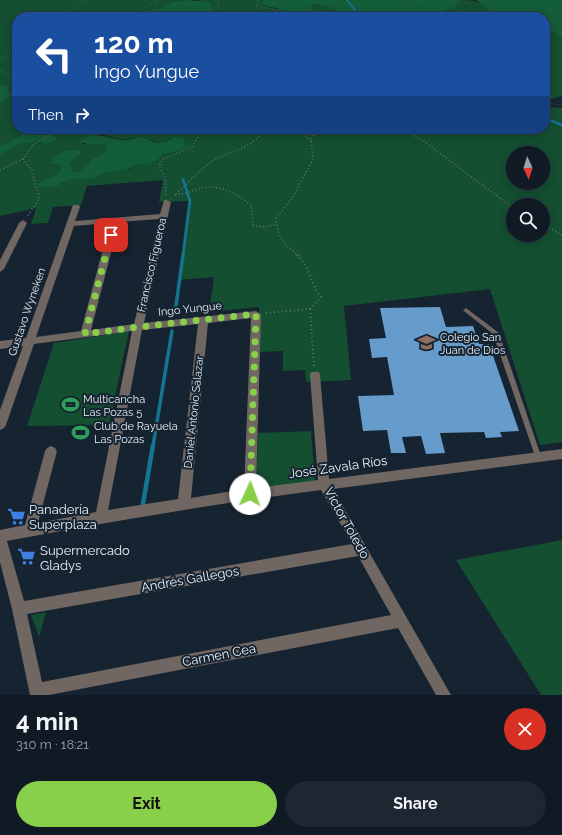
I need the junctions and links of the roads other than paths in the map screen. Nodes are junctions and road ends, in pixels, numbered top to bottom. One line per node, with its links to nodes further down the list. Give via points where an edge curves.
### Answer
1 (167, 202): 3 (street, Francisco Figueroa)
2 (76, 207): 6 (street, Gustavo Wyneken)
3 (163, 216): 4 (street); 12 (street, Francisco Figueroa)
4 (115, 220): 6 (street); 13 (street)
5 (23, 223): 7 (street)
6 (70, 224): 14 (street, Gustavo Wyneken)
7 (9, 250): 8 (street); 9 (street)
8 (0, 251)
9 (0, 269)
10 (466, 310): 20 (lane, via 496,333)
11 (203, 320): 12 (street, Ingo Yungue); 22 (street, Ingo Yungue, via 256,314); 23 (street, Daniel Antonio Salazar)
12 (138, 327): 13 (street, Ingo Yungue); 24 (street, Francisco Figueroa)
13 (85, 334): 14 (street, Ingo Yungue)
14 (30, 342): 15 (street, Ingo Yungue); 17 (street, Gustavo Wyneken)
15 (0, 345)
16 (315, 375): 21 (street, Víctor Toledo)
17 (0, 425)
18 (51, 451): 25 (street)
19 (562, 454): 20 (street, José Zavala Ríos)
20 (538, 456): 21 (street, José Zavala Ríos)
21 (324, 484): 22 (street, José Zavala Ríos); 27 (street, Víctor Toledo)
22 (250, 494): 23 (street, José Zavala Ríos)
23 (184, 504): 24 (street, José Zavala Ríos)
24 (102, 517): 25 (street, José Zavala Ríos)
25 (30, 530): 26 (street, José Zavala Ríos)
26 (0, 537): 28 (street)
27 (361, 549): 28 (street, Andrés Gallegos); 29 (street, Víctor Toledo)
28 (19, 609): 30 (street)
29 (401, 620): 30 (street, Carmen Cea); 31 (street, Víctor Toledo)
30 (37, 692)
31 (444, 695)

